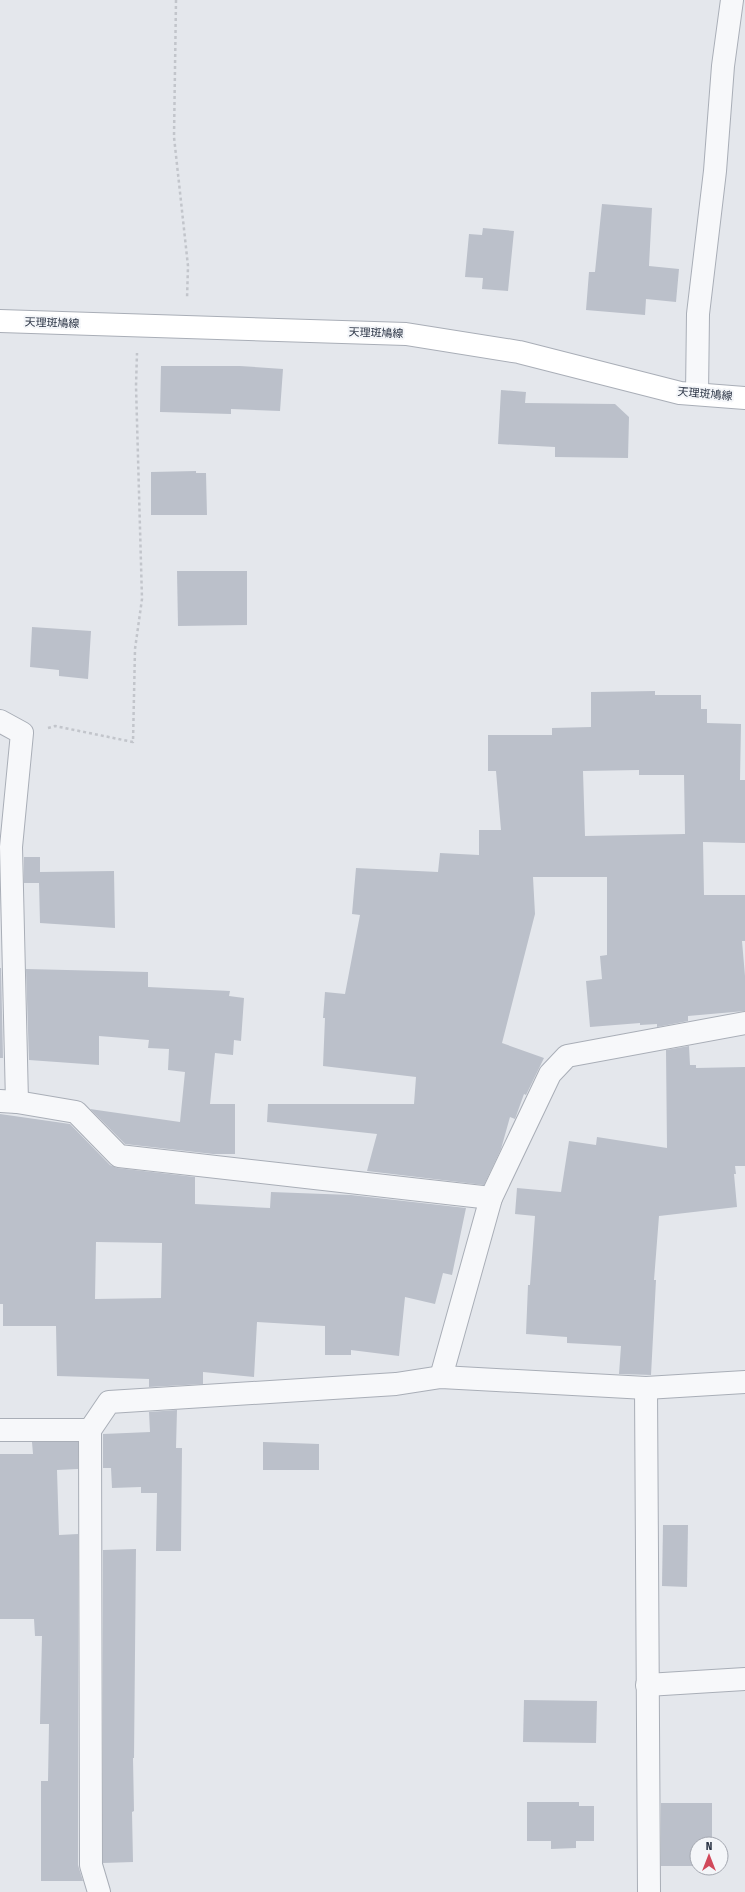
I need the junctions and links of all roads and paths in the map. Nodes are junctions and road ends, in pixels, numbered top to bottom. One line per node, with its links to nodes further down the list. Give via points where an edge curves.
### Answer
1 (176, 0): 5 (path, via 174,137 188,266)
2 (732, 0): 6 (street, via 698,314)
3 (0, 321): 4 (main road, 天理斑鳩線)
4 (137, 326): 5 (main road, 天理斑鳩線); 9 (path, via 136,386 142,599 135,649 133,742 55,726)
5 (187, 328): 6 (main road, 天理斑鳩線, via 406,334 519,352 680,393)
6 (697, 394): 7 (main road, 天理斑鳩線)
7 (745, 398)
8 (0, 721): 9 (street)
9 (22, 733): 11 (street, via 11,847)
10 (745, 1023): 12 (street, via 567,1056 550,1074)
11 (9, 1101): 12 (street, via 76,1112 119,1156)
12 (491, 1198): 13 (street)
13 (441, 1377): 15 (street); 17 (street, via 396,1384 108,1402)
14 (745, 1382): 15 (street)
15 (646, 1388): 19 (street)
16 (0, 1430): 17 (street)
17 (90, 1430): 20 (street, via 91,1865)
18 (745, 1679): 19 (street)
19 (647, 1685): 21 (street)
20 (100, 1892)
21 (649, 1892)

